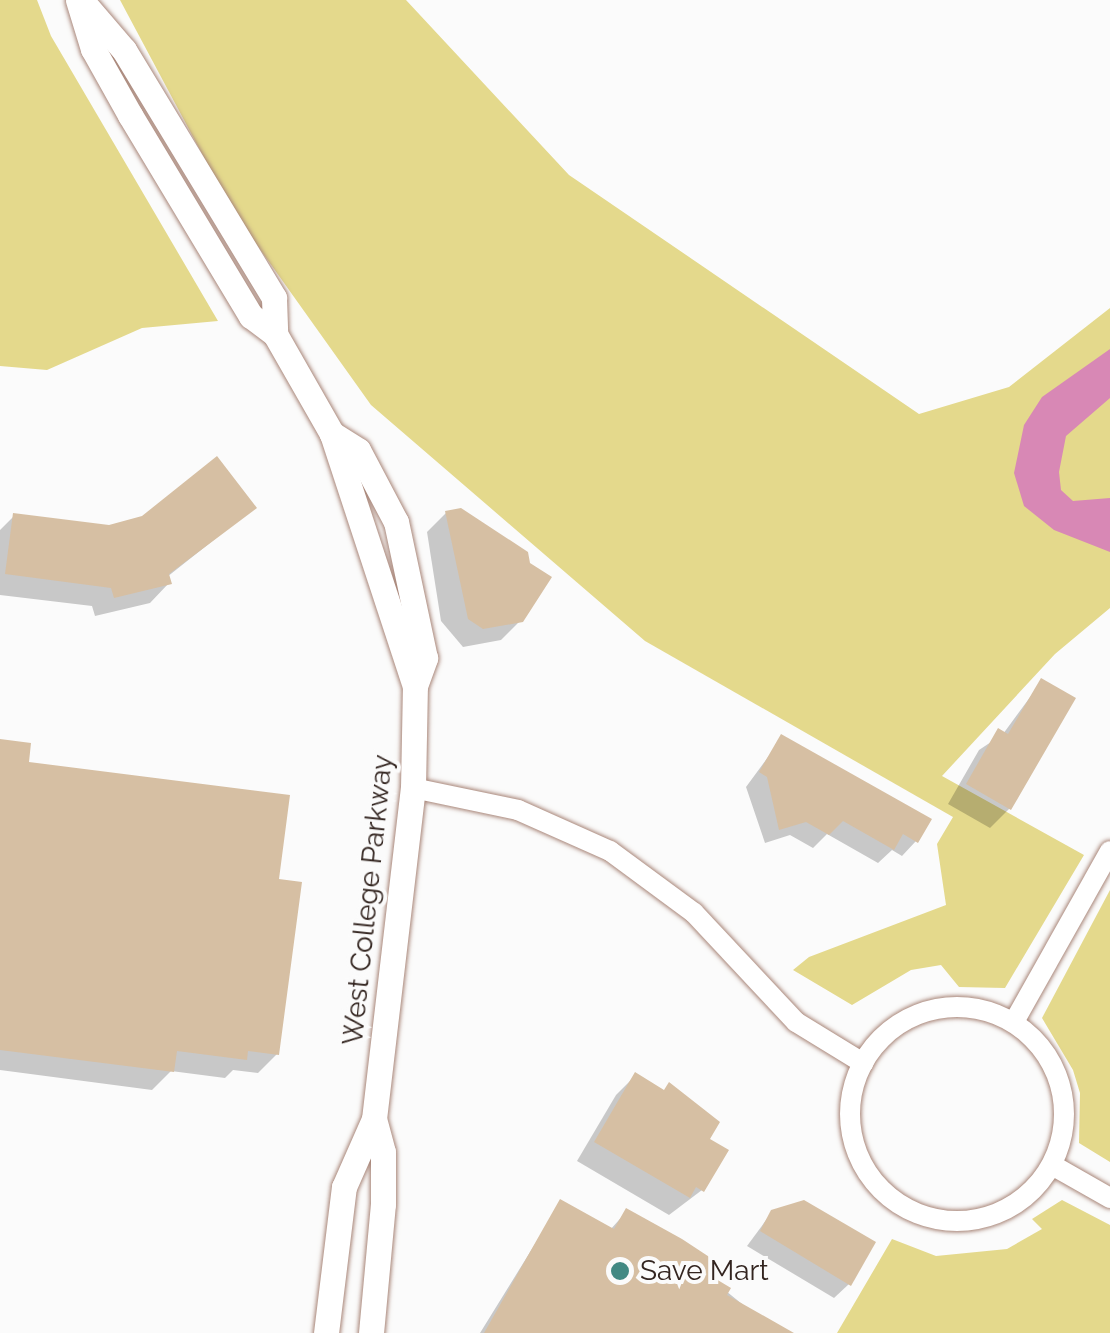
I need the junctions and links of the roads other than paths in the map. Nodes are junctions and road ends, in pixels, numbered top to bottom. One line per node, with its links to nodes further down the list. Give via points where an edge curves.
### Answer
1 (80, 0): 2 (street, West College Parkway, via 93,49 130,115 251,316 274,334 332,434 415,686)
2 (412, 788): 5 (street, via 518,810 610,851 694,913 796,1022); 6 (street, West College Parkway)
3 (1110, 851): 4 (street)
4 (1014, 1022): 5 (street, via 973,1008 930,1010 903,1021); 7 (street, via 1043,1050 1062,1086 1065,1113)
5 (863, 1062): 7 (street, via 852,1089 854,1145 883,1192 906,1209 932,1219 988,1218 1036,1188)
6 (374, 1119): 9 (street, West College Parkway, via 344,1187); 10 (street, West College Parkway, via 384,1152 384,1204)
7 (1052, 1165): 8 (street)
8 (1110, 1198)
9 (326, 1333)
10 (371, 1333)

